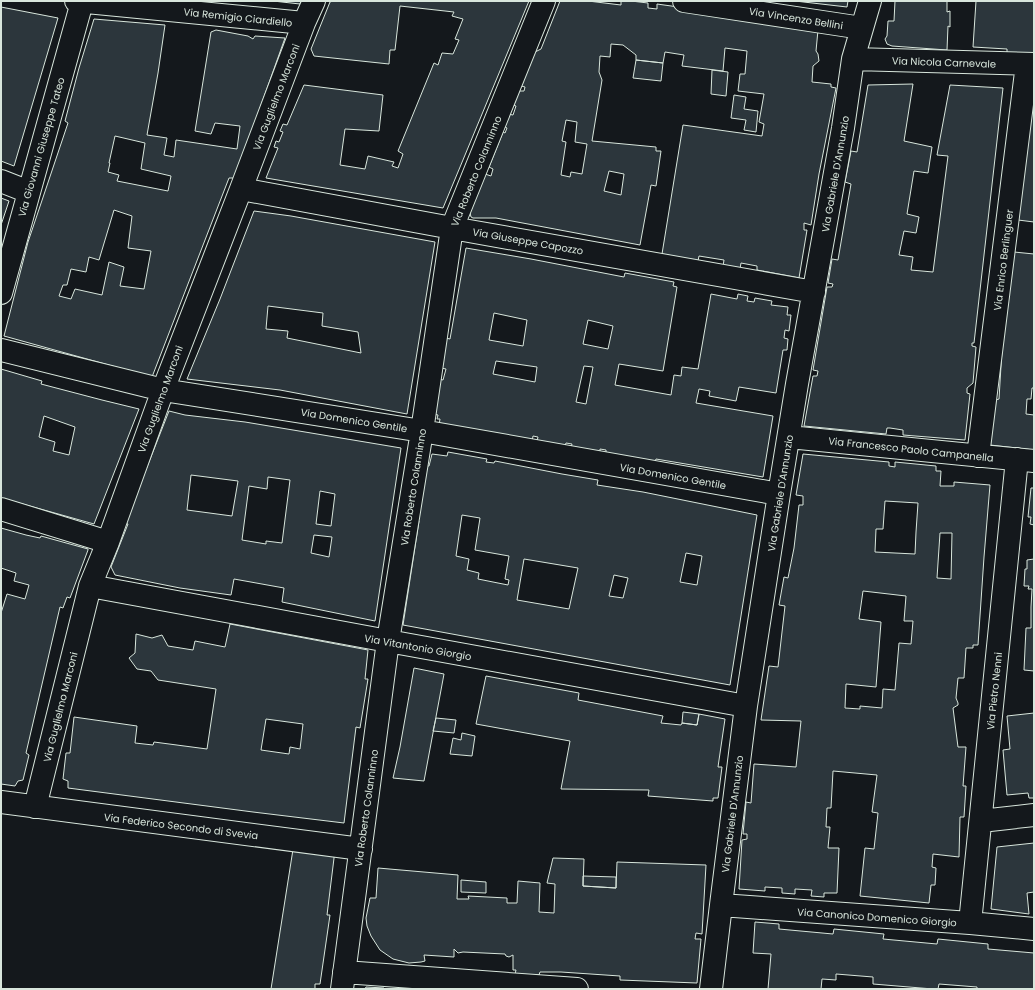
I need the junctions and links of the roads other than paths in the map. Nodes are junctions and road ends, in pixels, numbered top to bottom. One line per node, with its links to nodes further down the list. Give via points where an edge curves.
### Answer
1 (79, 1): 7 (street, Via Remigio Ciardiello); 14 (street, Via Giovanni Giuseppe Tateo)
2 (249, 1): 7 (street)
3 (314, 1): 8 (street, Via Guglielmo Marconi)
4 (544, 1): 15 (street, Via Roberto Colanninno)
5 (684, 1): 9 (street, Via Vincenzo Bellini)
6 (870, 1): 9 (street, Via Gabriele D'Annunzio)
7 (263, 20): 8 (street, Via Remigio Ciardiello)
8 (304, 23): 13 (street, Via Guglielmo Marconi)
9 (862, 28): 10 (street, Via Gabriele D'Annunzio)
10 (853, 59): 11 (street, Via Nicola Carnevale); 16 (street, Via Gabriele D'Annunzio)
11 (1031, 64): 22 (street, Via Enrico Berlinguer)
12 (1, 181): 14 (street)
13 (241, 189): 15 (street, Via Giuseppe Capozzo); 19 (street, Via Guglielmo Marconi)
14 (29, 192): 17 (street, Via Giovanni Giuseppe Tateo)
15 (452, 228): 16 (street, Via Giuseppe Capozzo); 20 (street, Via Roberto Colanninno)
16 (814, 292): 21 (street, Via Gabriele D'Annunzio)
17 (1, 293)
18 (1, 350): 19 (street, Via Domenico Gentile)
19 (163, 390): 20 (street, Via Domenico Gentile); 26 (street, Via Guglielmo Marconi)
20 (422, 431): 24 (street, Via Domenico Gentile); 28 (street, Via Roberto Colanninno)
21 (789, 437): 22 (street, Via Francesco Paolo Campanella); 24 (street, Via Gabriele D'Annunzio)
22 (978, 456): 23 (street, Via Francesco Paolo Campanella)
23 (1025, 460): 33 (street, Via Pietro Nenni)
24 (779, 494): 29 (street, Via Gabriele D'Annunzio)
25 (1, 509): 26 (street)
26 (108, 542): 27 (street, Via Guglielmo Marconi)
27 (90, 586): 28 (street, Via Vitantonio Giorgio); 31 (street, Via Guglielmo Marconi)
28 (388, 641): 29 (street, Via Vitantonio Giorgio); 34 (street, Via Roberto Colanninno)
29 (746, 706): 35 (street, Via Gabriele D'Annunzio)
30 (1, 802): 31 (street, Via Federico Secondo di Svevia)
31 (35, 807): 34 (street, Via Federico Secondo di Svevia)
32 (1034, 815): 33 (street)
33 (981, 821): 36 (street, Via Pietro Nenni)
34 (361, 849): 38 (street, Via Roberto Colanninno)
35 (721, 906): 36 (street, Via Canonico Domenico Giorgio); 40 (street, Via Gabriele D'Annunzio)
36 (970, 923): 37 (street, Via Canonico Domenico Giorgio)
37 (1034, 929)
38 (343, 980): 39 (street)
39 (577, 989)
40 (711, 989)

